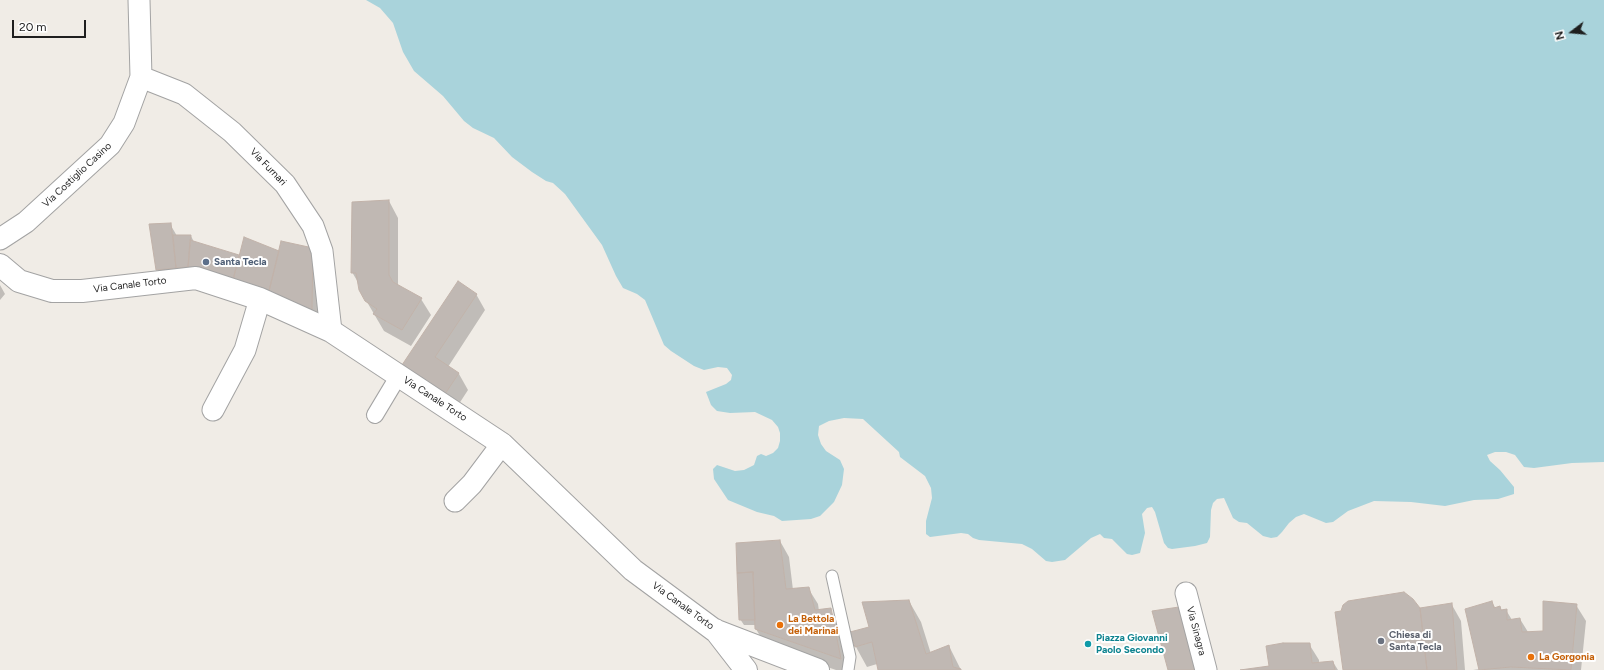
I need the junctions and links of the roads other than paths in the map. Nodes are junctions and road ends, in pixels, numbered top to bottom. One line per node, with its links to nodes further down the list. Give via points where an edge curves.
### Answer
1 (139, 0): 2 (street, Via Costiglio Casino)
2 (141, 77): 3 (street, Via Costiglio Casino, via 124,123 110,145 26,222); 6 (street, Via Furnari, via 184,94 232,132 285,184 313,226 322,250)
3 (0, 239)
4 (0, 265): 5 (street, Via Canale Torto, via 19,280 52,292 196,278)
5 (260, 299): 6 (street, Via Canale Torto); 8 (street, via 245,350)
6 (330, 331): 7 (street, Via Canale Torto)
7 (399, 375): 9 (street); 10 (street, Via Canale Torto)
8 (213, 410)
9 (375, 416)
10 (502, 444): 11 (street, via 472,484); 14 (street, Via Canale Torto, via 633,570)
11 (455, 501)
12 (832, 576): 17 (lane, via 850,657)
13 (1186, 593): 18 (street, Via Sinagra)
14 (714, 630): 15 (street); 16 (street, Via Canale Torto)
15 (746, 670)
16 (818, 670)
17 (848, 670)
18 (1206, 670)

